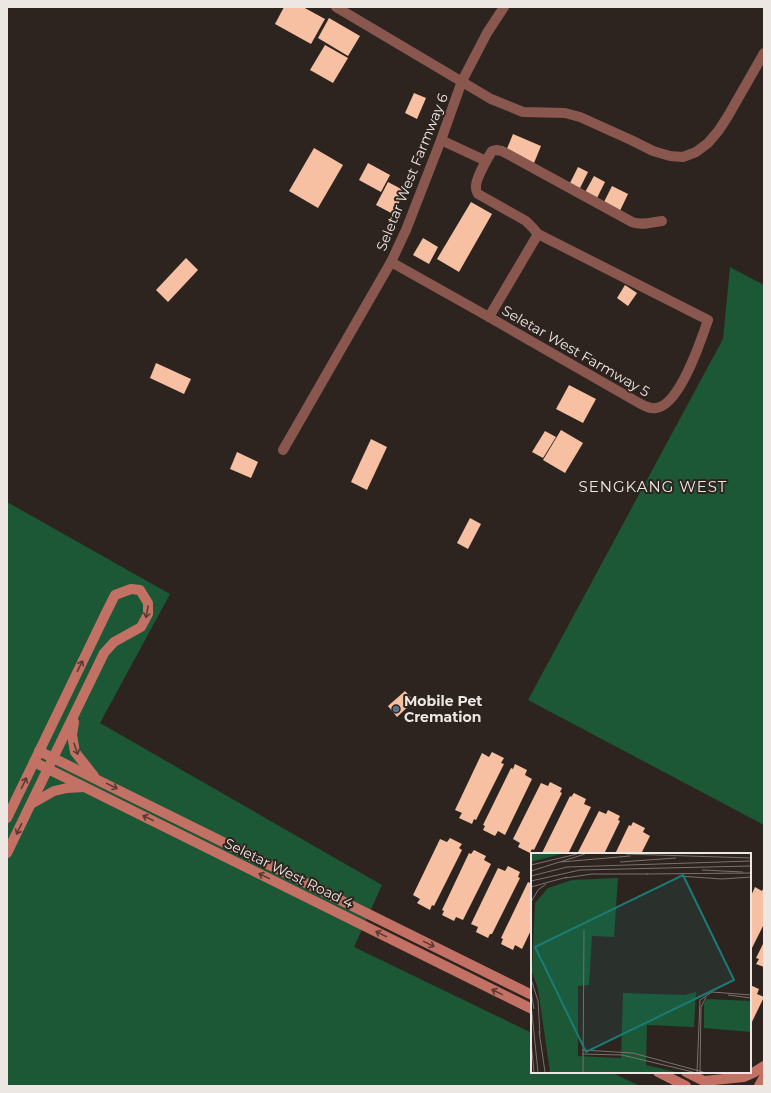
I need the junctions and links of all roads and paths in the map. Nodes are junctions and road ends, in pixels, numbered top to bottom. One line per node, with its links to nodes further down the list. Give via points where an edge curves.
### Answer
1 (336, 7): 4 (street)
2 (504, 7): 4 (street, Seletar West Farmway 6)
3 (764, 53): 4 (street, via 719,130 708,143 683,157 653,151 580,117 565,113 523,112 491,99)
4 (462, 81): 5 (street, Seletar West Farmway 6)
5 (442, 140): 6 (street); 9 (street, Seletar West Farmway 6)
6 (486, 160): 7 (street, via 492,152 502,151 632,222 643,224); 8 (street, via 476,186 478,194 526,221)
7 (662, 221)
8 (538, 234): 10 (street); 10 (street, Seletar West Farmway 5, via 708,320 693,362 673,397 658,408 650,409)
9 (391, 262): 10 (street, Seletar West Farmway 5); 11 (street, Seletar West Farmway 6)
10 (489, 317)
11 (284, 450)
12 (75, 714): 13 (main road, one-way to 12, via 115,595 131,589 140,590 148,603 148,614 141,627 114,642 104,653); 14 (main road); 17 (main road, one-way to 17, via 72,735 75,752)
13 (39, 751): 14 (main road, Seletar West Road 4); 15 (main road)
14 (54, 758): 16 (main road); 17 (main road, Seletar West Road 4)
15 (34, 762): 16 (main road, Seletar West Road 4); 20 (main road, one-way to 15)
16 (49, 769): 18 (main road, Seletar West Road 4); 19 (main road)
17 (95, 778): 22 (main road, Seletar West Road 4, one-way to 22)
18 (86, 787): 19 (main road, via 54,791); 23 (main road, Seletar West Road 4, one-way to 18)
19 (31, 804): 21 (main road, one-way to 21)
20 (7, 818)
21 (7, 853)
22 (531, 995)
23 (531, 1009)
24 (764, 1066): 28 (main road, via 744,1077)
25 (660, 1073): 29 (main road)
26 (688, 1073): 28 (main road)
27 (764, 1077): 31 (main road)
28 (704, 1081): 30 (main road)
29 (686, 1086)
30 (714, 1086)
31 (759, 1086)

